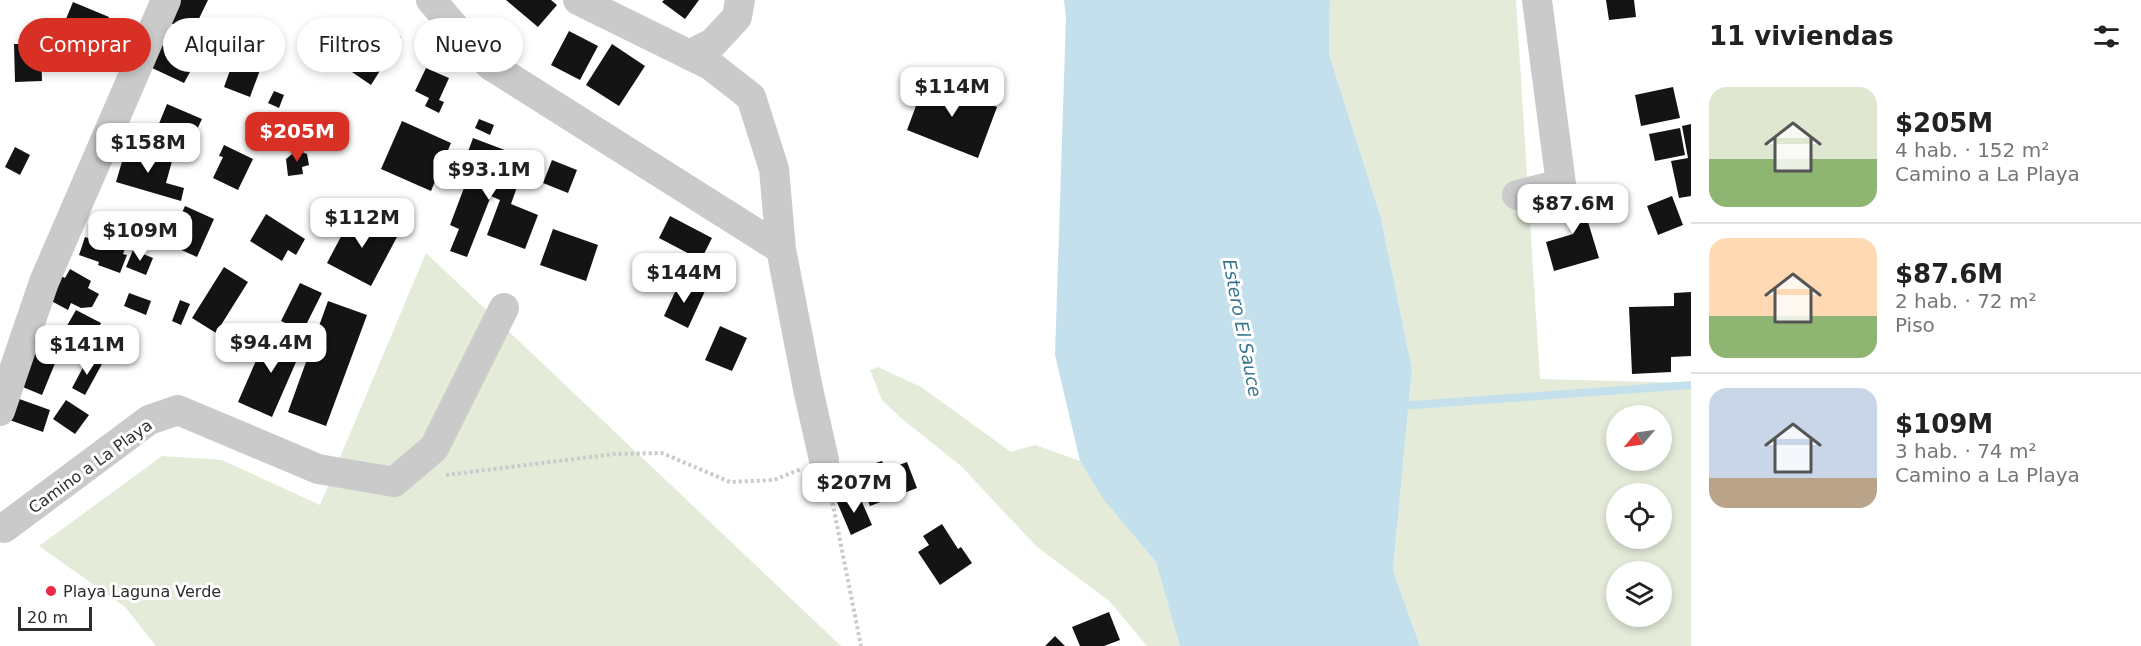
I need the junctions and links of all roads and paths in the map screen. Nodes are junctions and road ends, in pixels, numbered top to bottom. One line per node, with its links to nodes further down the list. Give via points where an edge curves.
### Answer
1 (166, 0): 10 (street, via 44,282)
2 (431, 0): 8 (street, via 490,65)
3 (578, 0): 6 (street)
4 (740, 0): 6 (street, via 737,17 713,43)
5 (1537, 0): 7 (street, via 1561,184)
6 (689, 55): 8 (street, via 710,65 751,97 774,169)
7 (1517, 195)
8 (781, 249): 11 (street)
9 (504, 308): 13 (street, Camino a La Playa, via 434,448 394,482 318,469 178,410 149,420 4,528)
10 (0, 411)
11 (824, 460): 12 (path, via 774,480 730,482 662,453 614,454); 14 (path)
12 (441, 475)
13 (0, 527)
14 (861, 646)

